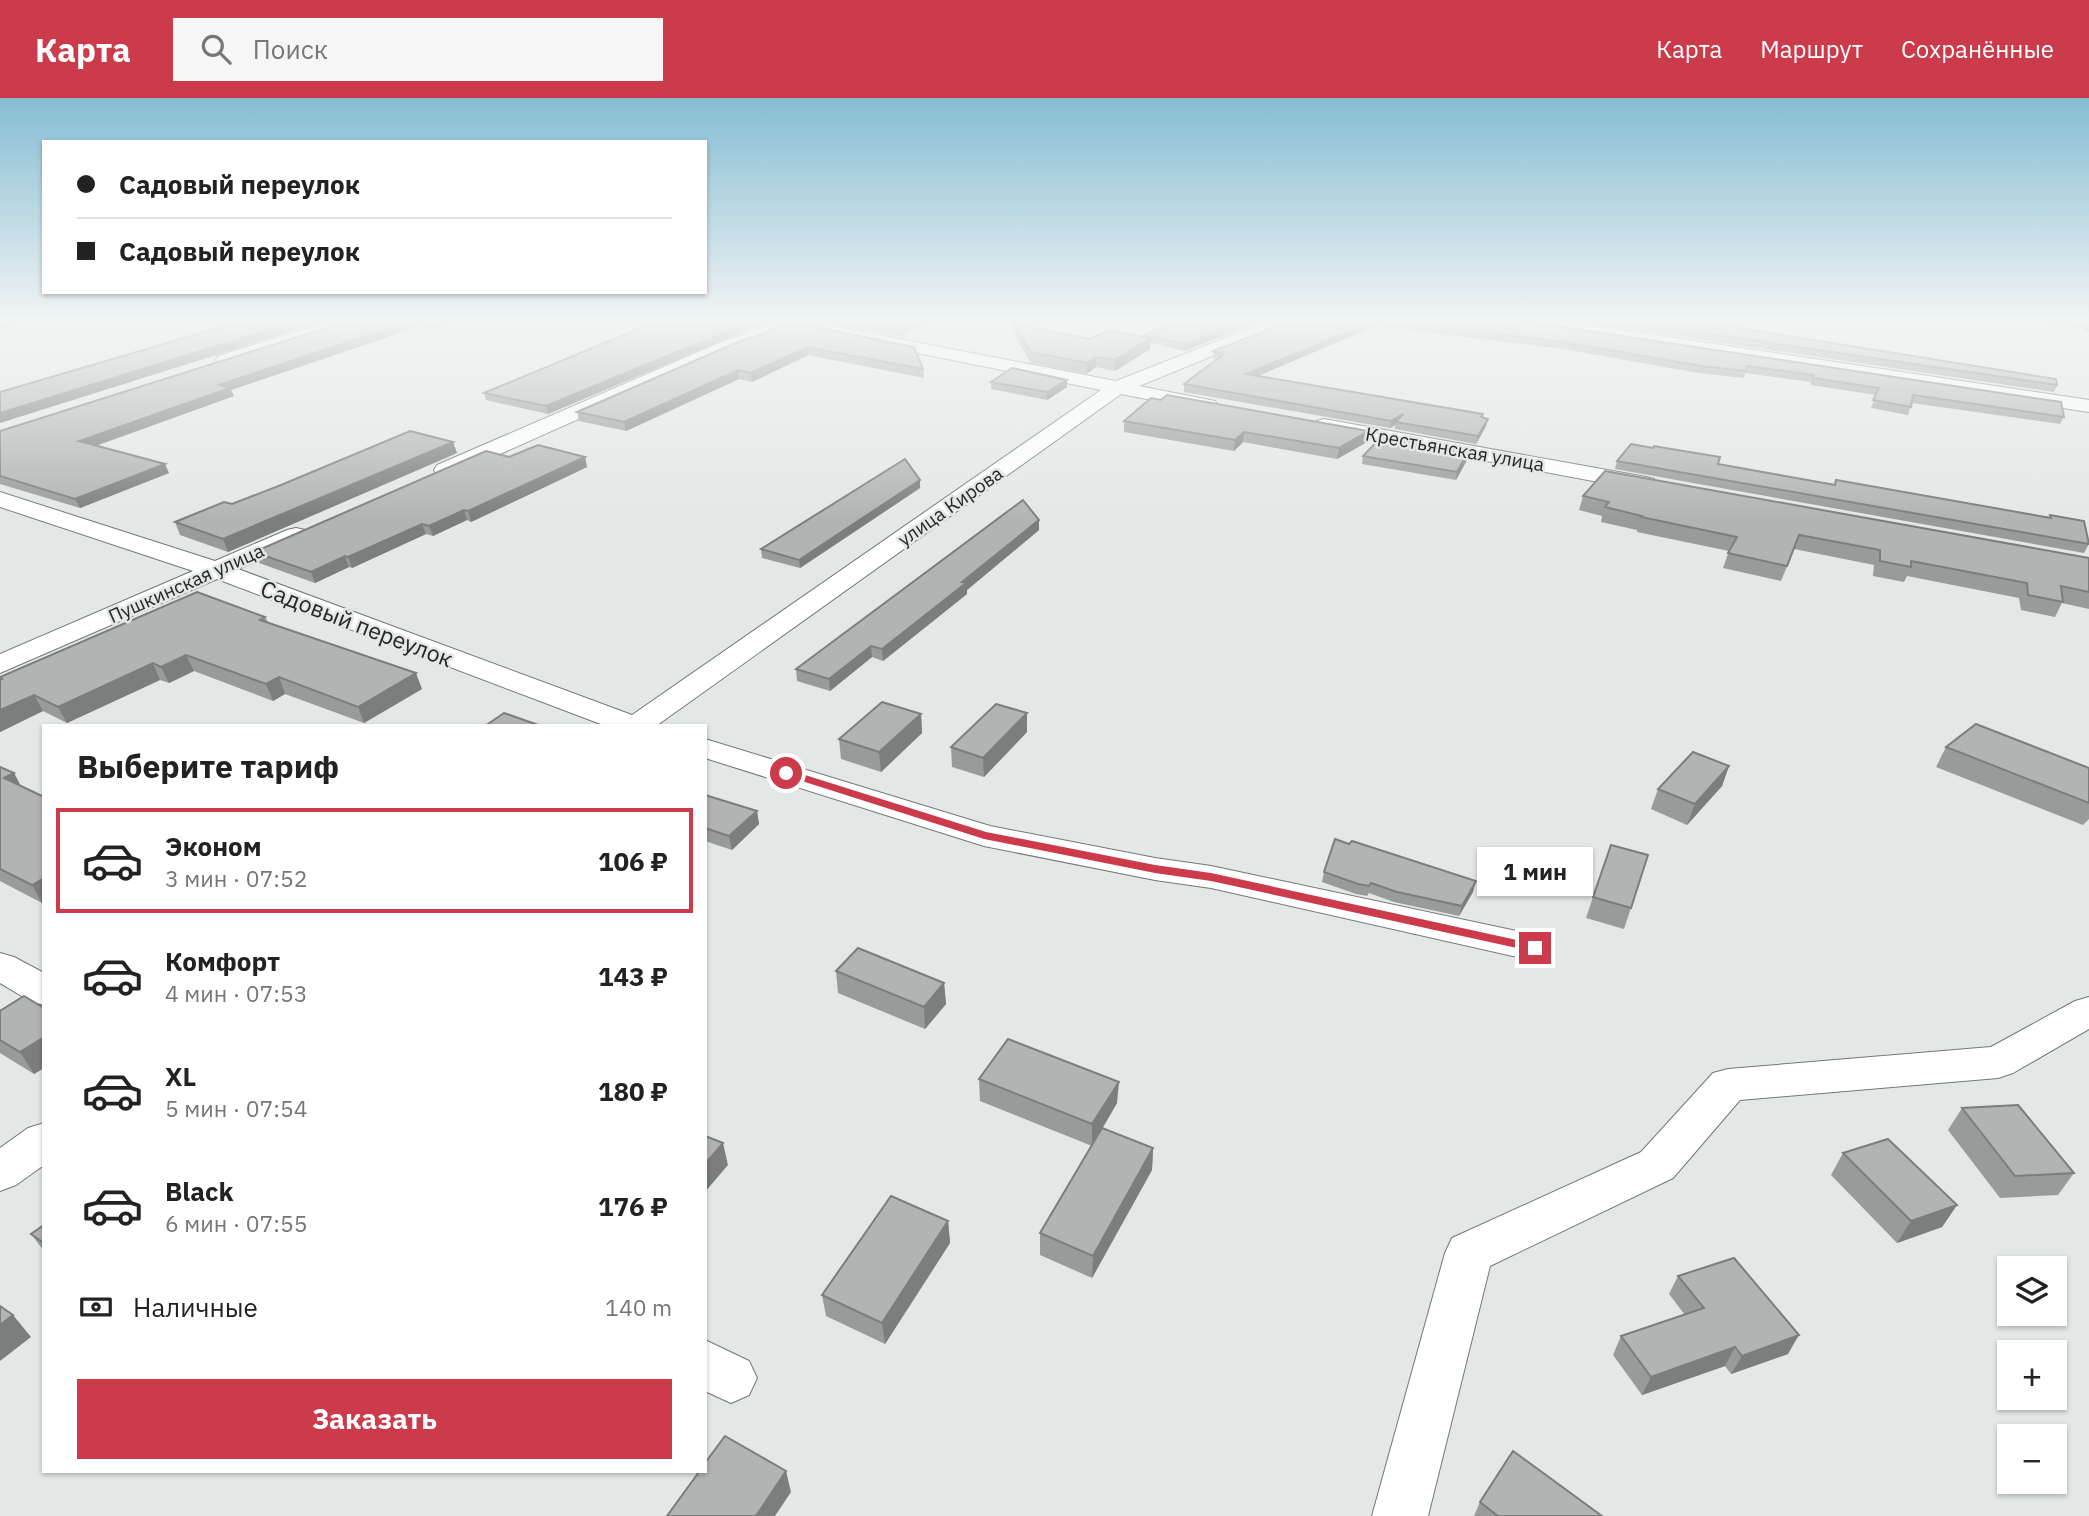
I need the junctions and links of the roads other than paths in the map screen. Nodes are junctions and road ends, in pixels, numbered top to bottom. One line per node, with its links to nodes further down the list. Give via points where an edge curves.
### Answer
1 (634, 387): 8 (street)
2 (1112, 387): 4 (street)
3 (1965, 387): 5 (street)
4 (1116, 388): 6 (street); 15 (street, улица Кирова)
5 (2089, 406)
6 (1226, 408)
7 (1308, 423): 9 (street, Крестьянская улица)
8 (420, 481)
9 (1664, 487)
10 (0, 499): 12 (street, Садовый переулок)
11 (318, 525): 12 (street, Пушкинская улица)
12 (216, 570): 13 (street, Пушкинская улица); 14 (street, Садовый переулок)
13 (0, 664)
14 (630, 724)
15 (638, 724)
16 (707, 749): 17 (street, via 984,835 1211,877)
17 (1535, 948)
18 (0, 966): 19 (street)
19 (42, 990)
20 (2089, 1011): 23 (street, via 1998,1062 1728,1085 1657,1165 1469,1253)
21 (42, 1142): 22 (street)
22 (0, 1172)
23 (1400, 1516)

